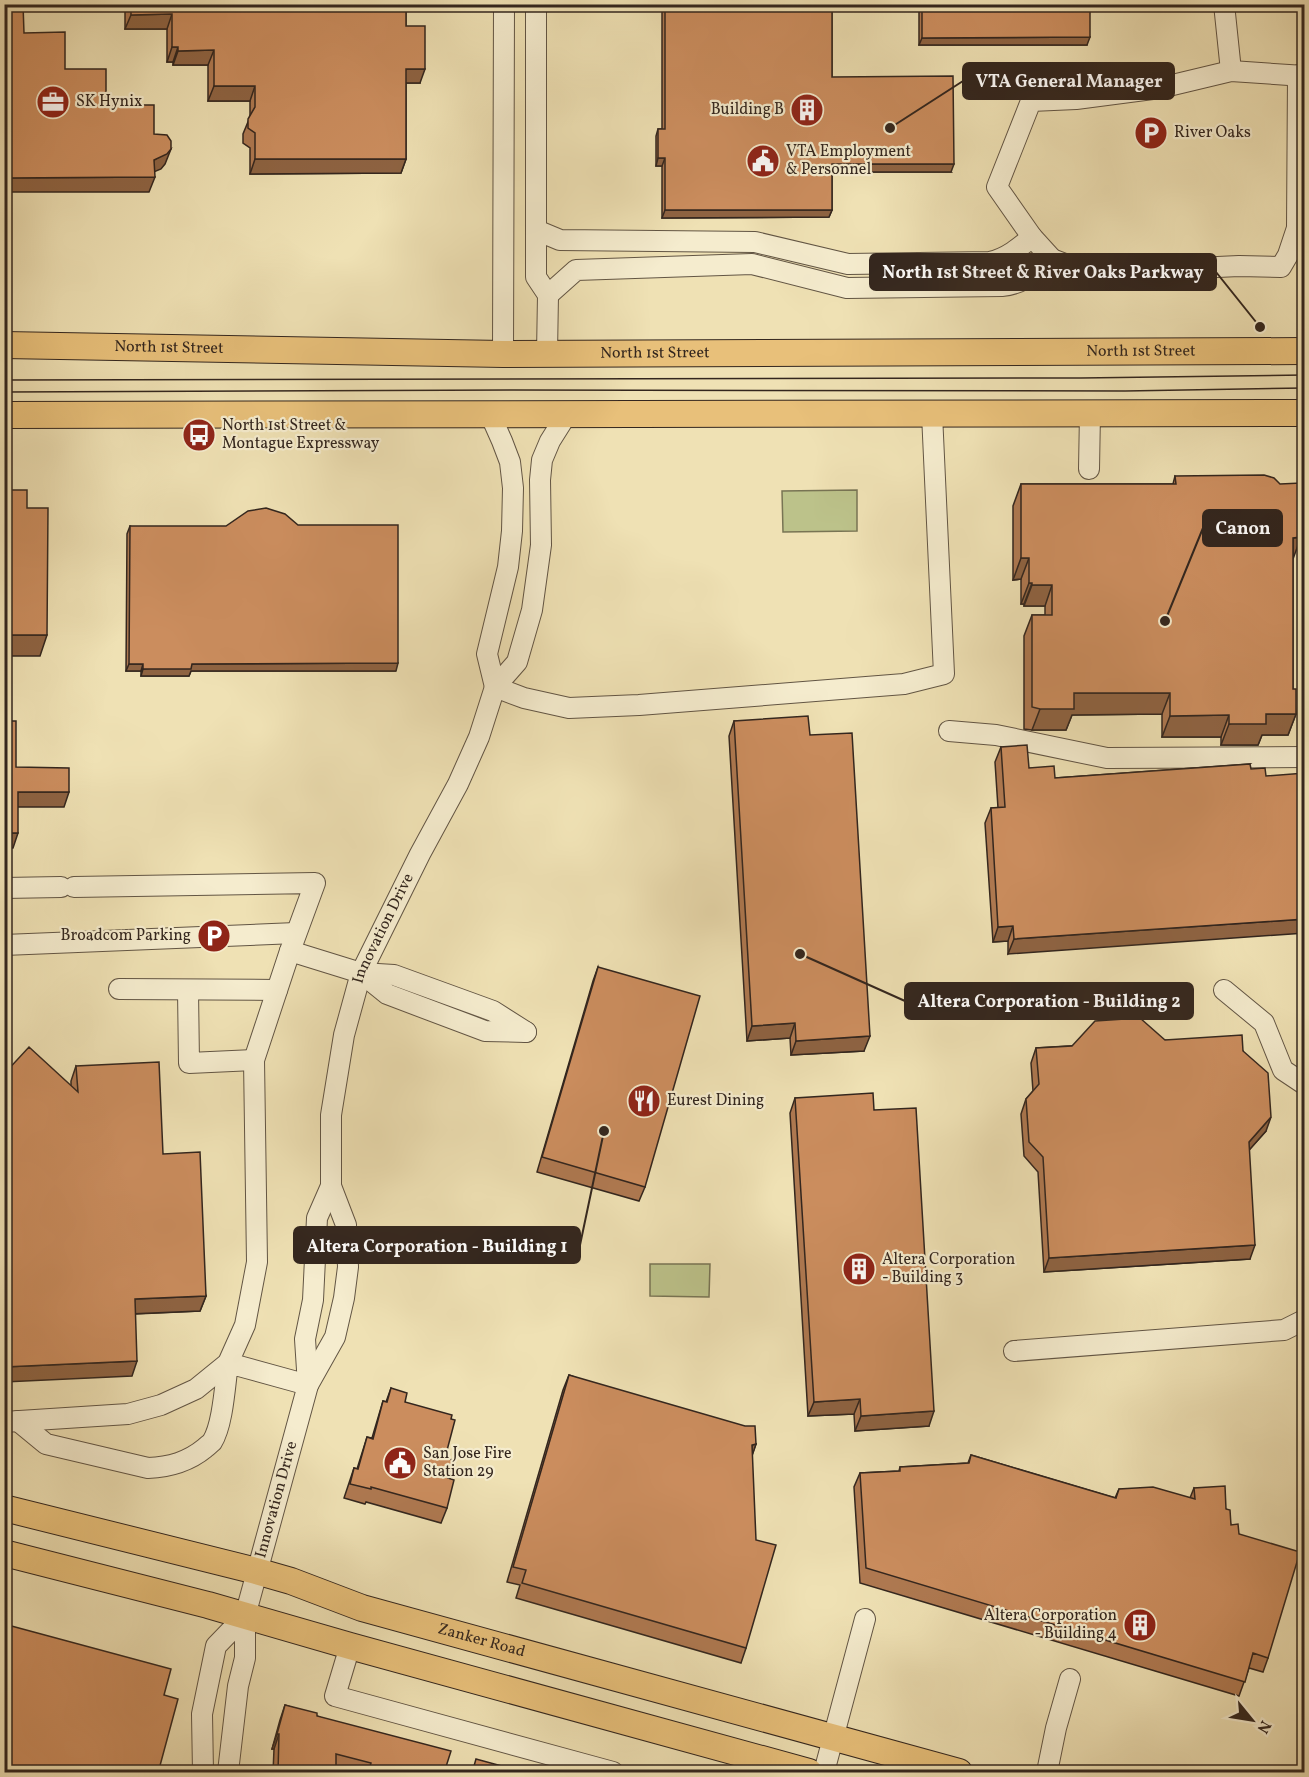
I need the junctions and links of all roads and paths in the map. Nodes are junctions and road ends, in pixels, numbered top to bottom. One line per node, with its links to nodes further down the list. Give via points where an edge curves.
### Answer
1 (504, 4): 13 (street)
2 (536, 4): 6 (street)
3 (1224, 4): 4 (street)
4 (1231, 70): 5 (street); 7 (street, via 1160,88 1031,101 997,187)
5 (1302, 75): 8 (street, via 1297,228 1281,267 1088,273)
6 (536, 230): 7 (street, via 560,240 754,242 848,264 990,262 1010,255); 9 (street, via 536,276)
7 (1032, 237): 8 (street)
8 (1052, 259): 9 (street, via 1015,285 1002,286 847,288 752,264 576,270)
9 (548, 295): 12 (street)
10 (4, 345): 13 (main road, North 1st Street)
11 (1305, 351): 12 (main road, North 1st Street)
12 (547, 353): 13 (main road, North 1st Street)
13 (503, 354)
14 (1090, 413): 15 (main road); 18 (main road); 20 (street)
15 (1305, 413)
16 (490, 414): 17 (main road); 19 (main road); 21 (street, via 510,462 513,488 508,567 487,654)
17 (567, 414): 18 (main road); 21 (street, Innovation Drive, via 542,460 541,545 532,610 518,662)
18 (932, 414): 21 (street, via 944,674 904,684 569,708)
19 (4, 415)
20 (1089, 469)
21 (495, 687): 27 (street, Innovation Drive, via 458,784)
22 (949, 731): 23 (street, via 996,735 1107,758)
23 (1305, 757)
24 (4, 888): 25 (street, via 315,883)
25 (293, 942): 26 (street); 27 (street); 30 (street)
26 (4, 945)
27 (361, 973): 27 (street, via 387,994 485,1031 526,1032 493,1011 394,975); 34 (street, Innovation Drive, via 337,1071 331,1115)
28 (118, 989): 29 (street)
29 (188, 990): 30 (street); 32 (street, via 189,1063)
30 (277, 990): 32 (street)
31 (1224, 990): 33 (street, via 1264,1023 1283,1070)
32 (254, 1060): 37 (street, via 257,1262 245,1325)
33 (1305, 1084)
34 (331, 1186): 38 (street, Innovation Drive, via 317,1218 313,1300 305,1339); 38 (street, Innovation Drive, via 346,1226 348,1267 335,1337)
35 (1305, 1320): 36 (street, via 1284,1330)
36 (1014, 1351)
37 (228, 1363): 38 (street); 39 (street, via 196,1389 161,1406 128,1414); 39 (street, via 212,1442 179,1464 148,1468 46,1444)
38 (308, 1385): 42 (street, Innovation Drive)
39 (11, 1421)
40 (4, 1508): 42 (main road, Zanker Road)
41 (4, 1552): 43 (main road)
42 (256, 1571): 43 (street, Innovation Drive); 47 (main road, Zanker Road, via 362,1608)
43 (245, 1616): 45 (main road); 48 (street, via 216,1646 202,1714); 49 (street, Innovation Drive, via 245,1658)
44 (865, 1619): 47 (street)
45 (350, 1646): 50 (street, via 335,1696); 51 (main road)
46 (1070, 1678): 54 (street)
47 (834, 1737): 52 (street); 53 (main road, Zanker Road)
48 (203, 1773)
49 (228, 1773)
50 (613, 1773)
51 (809, 1773)
52 (824, 1773)
53 (959, 1773)
54 (1047, 1773)

